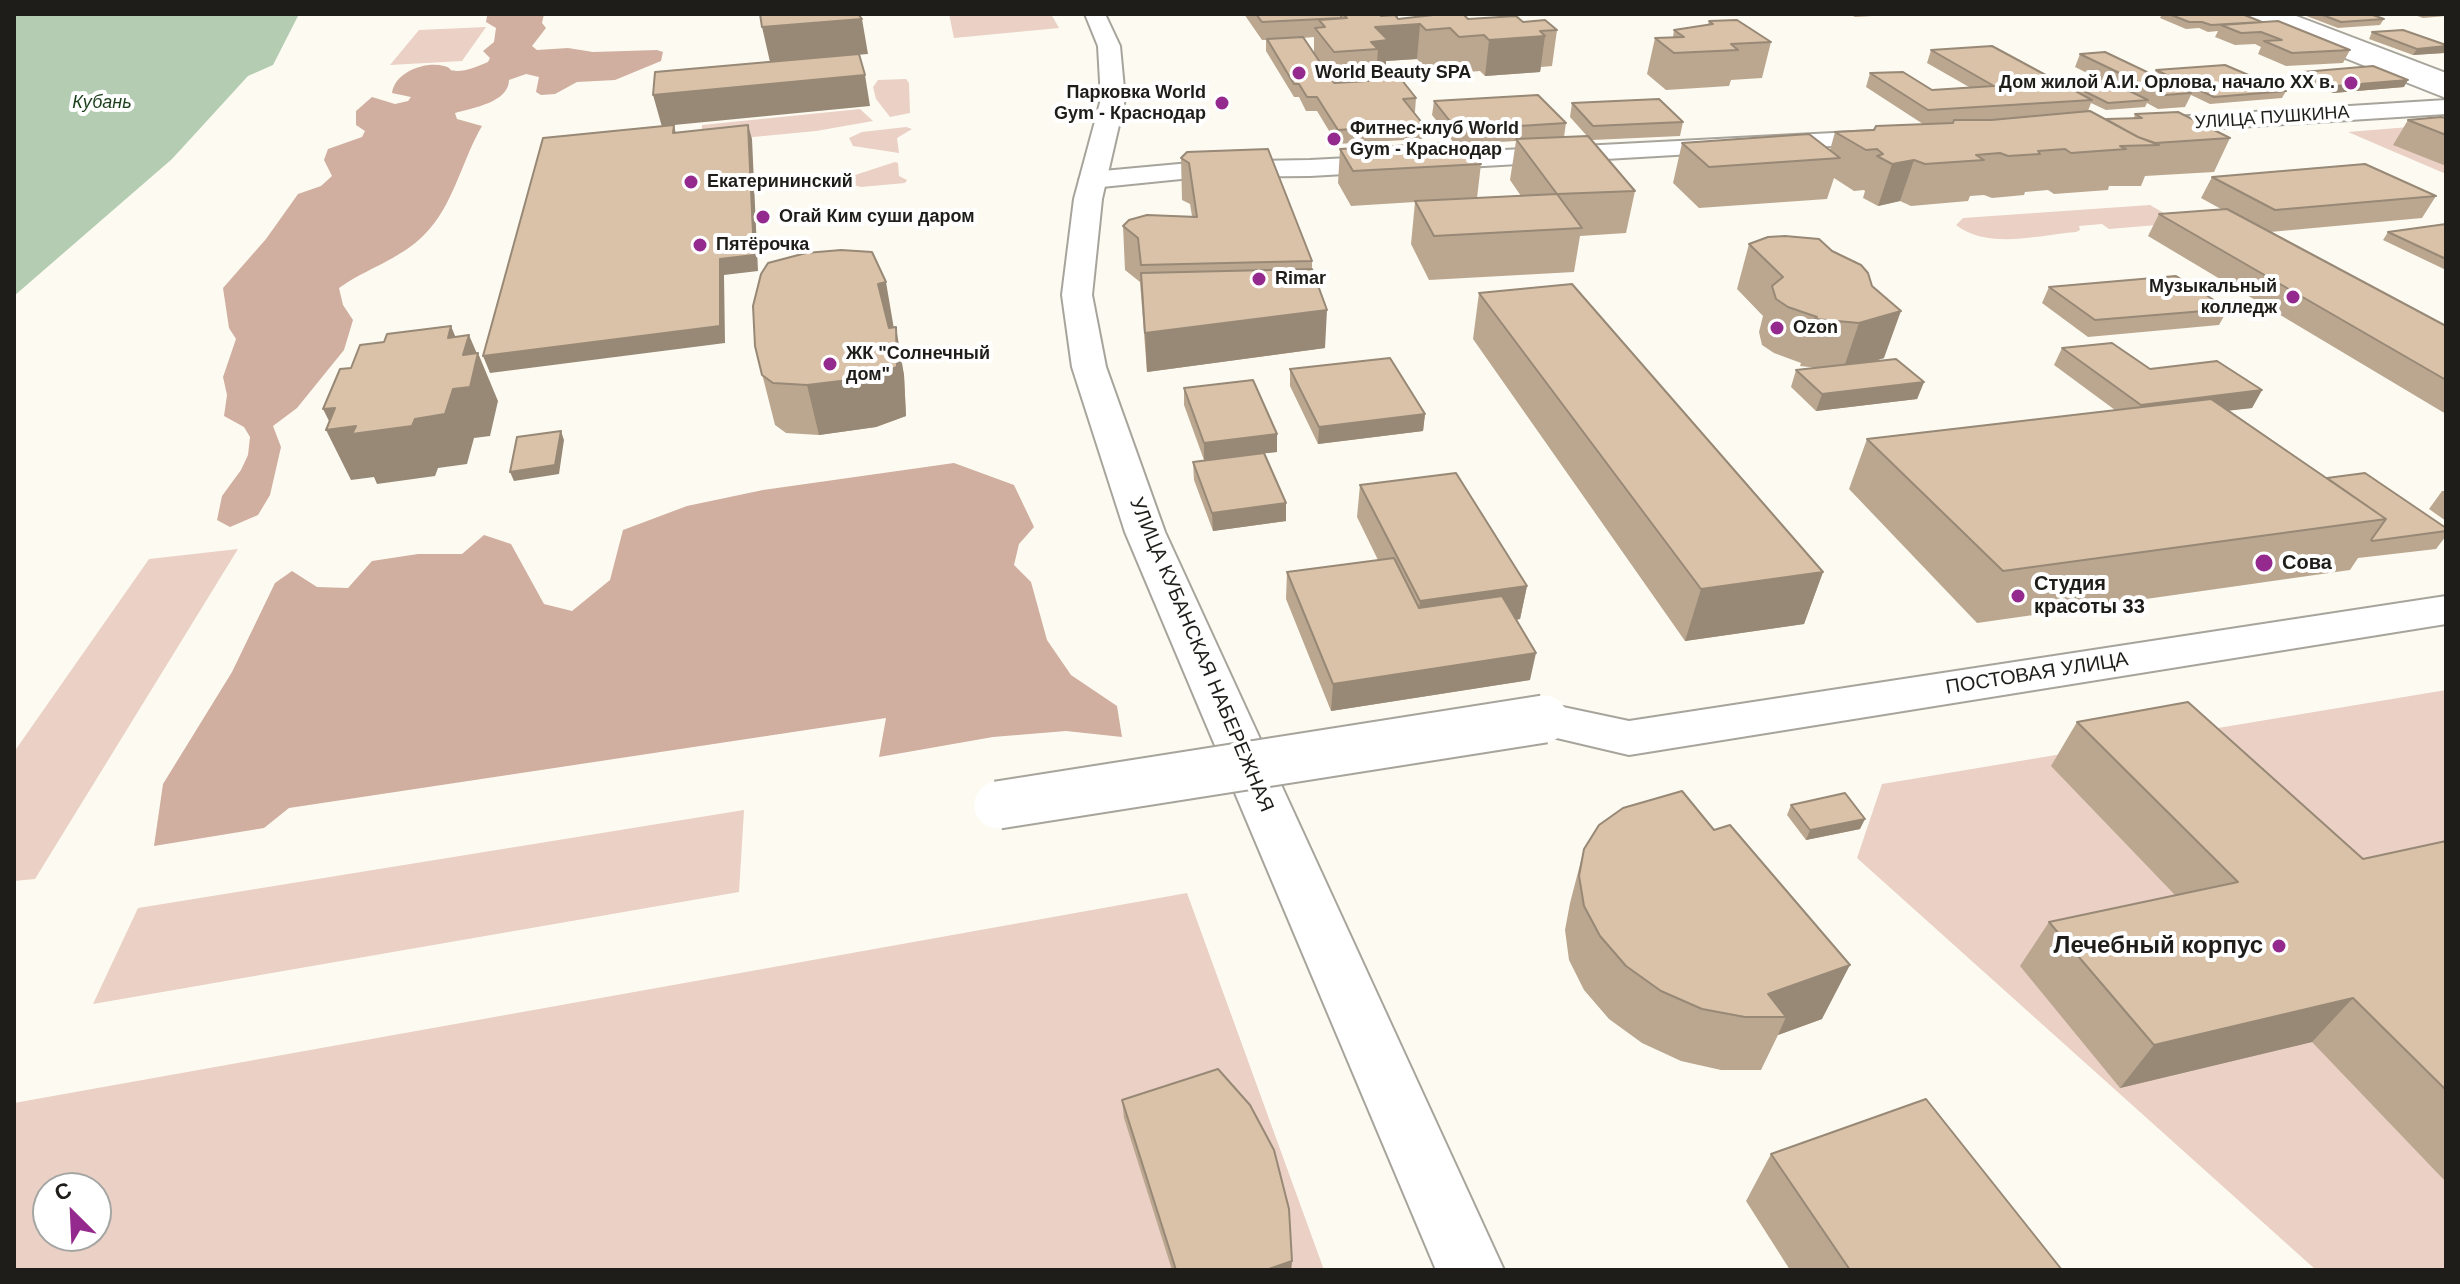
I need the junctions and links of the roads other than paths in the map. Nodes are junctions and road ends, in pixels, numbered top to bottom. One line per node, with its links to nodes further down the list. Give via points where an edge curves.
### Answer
1 (1095, 14): 9 (street, УЛИЦА КУБАНСКАЯ НАБЕРЕЖНАЯ, via 1109,46 1113,99)
2 (2251, 14): 5 (street)
3 (2273, 14): 4 (street)
4 (2446, 81)
5 (2446, 91)
6 (2446, 107): 7 (street, УЛИЦА ПУШКИНА)
7 (2120, 127)
8 (1915, 136): 9 (street, via 1271,166)
9 (1092, 180): 12 (street, УЛИЦА КУБАНСКАЯ НАБЕРЕЖНАЯ, via 1077,295 1106,426 1145,532)
10 (2446, 610): 11 (street, ПОСТОВАЯ УЛИЦА, bridge, via 1629,738 1544,719)
11 (998, 805)
12 (1470, 1270)

